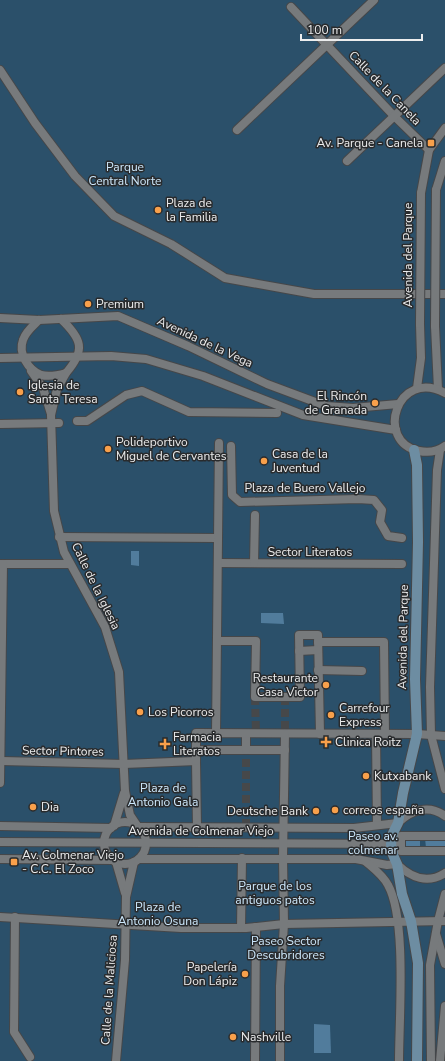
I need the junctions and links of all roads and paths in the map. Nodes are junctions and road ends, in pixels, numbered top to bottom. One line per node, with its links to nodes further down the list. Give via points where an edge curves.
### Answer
1 (374, 0): 3 (street)
2 (291, 7): 3 (street, Calle de la Canela)
3 (327, 46): 6 (street, Calle de la Canela); 8 (street)
4 (445, 68): 6 (street)
5 (0, 70): 12 (street, via 35,123 75,176 114,216 172,242 225,278 314,294)
6 (394, 116): 9 (street, Calle de la Canela); 10 (street)
7 (445, 128): 9 (street, Avenida del Parque)
8 (237, 130)
9 (429, 150): 20 (street, Avenida del Parque, bridge, via 421,193 421,358)
10 (347, 161)
11 (445, 161): 21 (street, bridge, via 436,190 435,326)
12 (445, 294)
13 (0, 318): 15 (street, Avenida de la Vega)
14 (60, 319): 15 (street, Avenida de la Vega); 17 (street, via 80,342); 22 (street, Avenida de la Vega, via 118,316 267,384 326,406 353,408)
15 (39, 320): 18 (street, via 28,330 23,341)
16 (0, 358): 18 (street)
17 (78, 358): 18 (street); 19 (street, Calle de la Iglesia); 27 (street, via 111,356 146,359 203,376 303,415)
18 (24, 359): 19 (street, via 42,375); 24 (street, Calle de la Iglesia, via 43,388)
19 (66, 373): 24 (street, Calle de la Iglesia, via 57,389)
20 (418, 388): 21 (street, via 428,387); 22 (street, via 408,392)
21 (442, 391)
22 (398, 404): 27 (street, via 394,417)
23 (278, 413): 25 (street, via 189,412 142,392 126,395 87,421)
24 (54, 420): 26 (street); 34 (street, Calle de la Iglesia, via 54,511)
25 (77, 421)
26 (0, 424)
27 (396, 430): 31 (street, via 400,438)
28 (219, 443): 35 (street)
29 (231, 446): 36 (street, Plaza de Buero Vallejo, via 232,495 240,502 358,498 374,500 382,510 380,522 388,536)
30 (442, 448): 31 (street, via 427,452); 32 (street)
31 (414, 450): 53 (street, Avenida del Parque, via 417,465 418,542 415,679)
32 (441, 478): 54 (street, via 431,642)
33 (255, 515): 38 (street)
34 (59, 537): 35 (street); 40 (street, Calle de la Iglesia)
35 (218, 538): 37 (street)
36 (402, 538)
37 (218, 563): 38 (street, Sector Literatos); 42 (street)
38 (254, 563): 41 (street, Sector Literatos)
39 (1, 564): 40 (street); 59 (street)
40 (69, 564): 61 (street, Calle de la Iglesia, via 105,627 117,662)
41 (402, 564)
42 (217, 641): 44 (street, via 256,640 255,697 300,697); 47 (street)
43 (318, 646): 44 (street); 44 (street, via 318,634 299,635); 45 (street); 52 (street, via 384,642)
44 (300, 651)
45 (318, 670): 46 (street); 50 (street)
46 (362, 671)
47 (216, 734): 48 (street); 56 (street, via 196,733)
48 (246, 734): 49 (street); 57 (street)
49 (285, 734): 50 (street); 58 (street)
50 (320, 734): 51 (street)
51 (376, 734): 52 (street); 67 (street)
52 (385, 734): 53 (street)
53 (417, 734): 54 (street); 66 (street, Avenida del Parque)
54 (431, 735): 55 (street); 63 (street)
55 (445, 736)
56 (196, 750): 57 (street); 60 (street)
57 (246, 750): 58 (street)
58 (285, 750): 72 (street)
59 (2, 761): 61 (street, Sector Pintores); 62 (street)
60 (196, 761): 61 (street); 71 (street)
61 (124, 764): 64 (street, Calle de la Iglesia)
62 (0, 783)
63 (445, 788)
64 (125, 791): 69 (street, Calle de la Iglesia, via 130,815); 70 (street, Calle de la Iglesia)
65 (445, 816): 66 (street, via 440,812 426,809 414,812)
66 (398, 823): 67 (street, Avenida de Colmenar Viejo); 78 (street, Avenida del Parque, via 393,833)
67 (377, 825): 72 (street, Avenida de Colmenar Viejo, via 354,828)
68 (0, 826): 70 (street, Avenida de Colmenar Viejo)
69 (138, 826): 70 (street, Avenida de Colmenar Viejo, via 126,822); 71 (street, Avenida de Colmenar Viejo); 76 (street, Calle de la Iglesia)
70 (112, 827): 75 (street, Calle de la Iglesia)
71 (197, 827): 72 (street, Avenida de Colmenar Viejo)
72 (284, 827): 77 (street)
73 (445, 836): 78 (street, via 401,836)
74 (0, 842): 75 (street, Avenida de Colmenar Viejo)
75 (105, 843): 76 (street, Avenida de Colmenar Viejo); 85 (street, Calle de la Maliciosa, via 106,849)
76 (146, 843): 77 (street, Avenida de Colmenar Viejo); 83 (street, Calle de la Maliciosa, via 143,854)
77 (283, 844): 78 (street, Avenida de Colmenar Viejo); 81 (street)
78 (396, 844): 79 (street, Avenida de Colmenar Viejo, via 401,851); 86 (street, via 393,855)
79 (445, 851)
80 (242, 858): 81 (street); 83 (street); 98 (street)
81 (283, 858): 84 (street); 96 (street)
82 (0, 859): 85 (street)
83 (137, 860): 85 (street, via 122,864); 89 (street, Calle de la Maliciosa)
84 (364, 860): 86 (street, via 387,865); 94 (street, via 388,885 393,897)
85 (115, 861): 89 (street, Calle de la Maliciosa, via 121,873)
86 (397, 864): 87 (street, via 416,878 428,879); 92 (street, via 402,894)
87 (445, 873)
88 (445, 894): 93 (street)
89 (126, 897): 95 (street, Calle de la Maliciosa)
90 (0, 918): 91 (street)
91 (15, 918): 95 (street); 102 (street, via 14,1032)
92 (411, 921): 93 (street); 94 (street); 107 (street, via 418,962)
93 (441, 921): 99 (street)
94 (397, 922): 96 (street); 106 (street, via 400,944)
95 (126, 924): 98 (street, via 181,928); 103 (street, Calle de la Maliciosa)
96 (284, 924): 97 (street); 105 (street, via 280,986)
97 (256, 927): 98 (street); 104 (street)
98 (241, 928)
99 (436, 932): 100 (street); 108 (street, via 430,965)
100 (445, 964)
101 (445, 1006): 109 (street)
102 (29, 1060)
103 (116, 1061)
104 (256, 1061)
105 (280, 1061)
106 (399, 1061)
107 (417, 1061)
108 (431, 1061)
109 (440, 1061)

